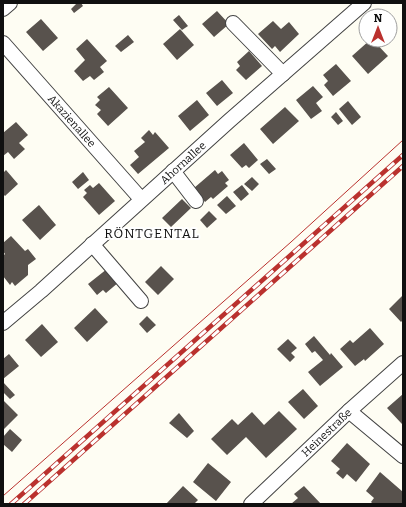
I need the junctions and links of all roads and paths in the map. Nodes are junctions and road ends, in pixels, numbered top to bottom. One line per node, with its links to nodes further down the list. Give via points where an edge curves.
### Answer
1 (10, 3): 3 (street)
2 (364, 3): 6 (street, Ahornallee)
3 (3, 9)
4 (233, 23): 6 (street)
5 (3, 43): 8 (street, Akazienallee)
6 (282, 74): 7 (street, Ahornallee)
7 (173, 171): 8 (street, Ahornallee); 9 (street)
8 (141, 199): 10 (street, Ahornallee)
9 (196, 201)
10 (92, 244): 11 (street); 12 (street, Ahornallee)
11 (141, 301)
12 (3, 324)
13 (403, 363): 14 (street, Heinestraße)
14 (349, 411): 15 (street); 16 (street, Heinestraße)
15 (403, 456)
16 (251, 504)

